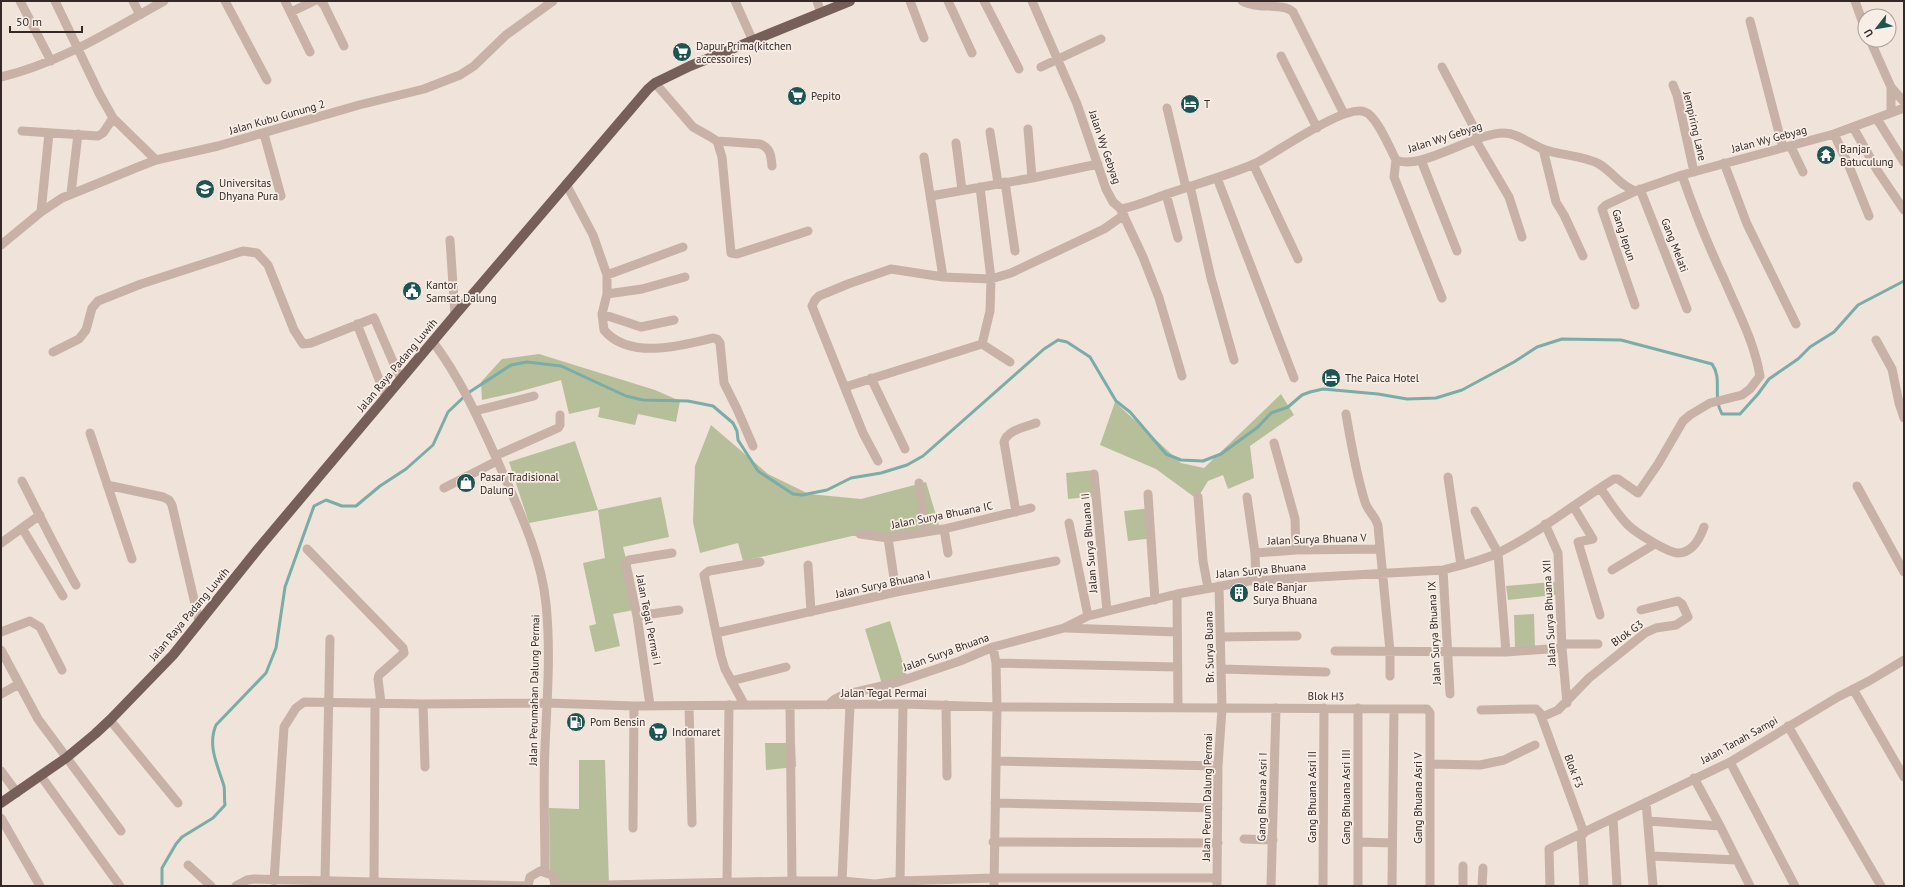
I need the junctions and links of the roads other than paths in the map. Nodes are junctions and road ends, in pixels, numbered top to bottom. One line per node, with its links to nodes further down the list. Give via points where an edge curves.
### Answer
1 (20, 1): 32 (street)
2 (56, 1): 26 (street)
3 (133, 1): 20 (street)
4 (164, 1): 20 (street)
5 (225, 1): 37 (street)
6 (286, 1): 18 (street)
7 (314, 1): 18 (street)
8 (320, 1): 25 (street)
9 (553, 1): 55 (street, Jalan Kubu Gunung 2, via 506,35 474,66 460,75 424,89)
10 (735, 1): 24 (street)
11 (817, 1): 19 (street)
12 (910, 1): 22 (street)
13 (948, 1): 29 (street)
14 (984, 1): 35 (street)
15 (1032, 1): 31 (street, Jalan Wy Gebyag)
16 (1242, 1): 44 (street, via 1253,6 1287,8 1293,12)
17 (847, 2): 19 (main road, Jalan Raya Padang Luwih)
18 (290, 12): 28 (street)
19 (821, 13): 24 (main road, Jalan Raya Padang Luwih)
20 (140, 15): 26 (street)
21 (1750, 21): 60 (street)
22 (924, 38)
23 (1101, 39): 31 (street)
24 (753, 41): 38 (main road, Jalan Raya Padang Luwih)
25 (344, 46)
26 (78, 47): 32 (street); 45 (street)
27 (1874, 48): 40 (street)
28 (310, 52)
29 (972, 52)
30 (1281, 56): 49 (street)
31 (1058, 58): 33 (street); 67 (street, Jalan Wy Gebyag)
32 (51, 61): 36 (street)
33 (1041, 67)
34 (1442, 67): 57 (street)
35 (1019, 69)
36 (1, 77)
37 (267, 80)
38 (655, 83): 58 (street, via 693,127); 77 (main road, Jalan Raya Padang Luwih, via 638,98)
39 (1673, 85): 71 (street, Jempiring Lane)
40 (1891, 87): 41 (street); 43 (street)
41 (1904, 102)
42 (1167, 108): 79 (street)
43 (1898, 111): 46 (street, Jalan Wy Gebyag); 47 (street)
44 (1344, 114): 49 (street, Jalan Wy Gebyag); 64 (street, Jalan Wy Gebyag, via 1352,111 1369,114)
45 (113, 118): 54 (street, via 101,135); 63 (street)
46 (1877, 118): 48 (street, Jalan Wy Gebyag); 66 (street)
47 (1904, 119)
48 (1853, 127): 56 (street, Jalan Wy Gebyag); 86 (street, via 1877,170)
49 (1317, 128): 68 (street, Jalan Wy Gebyag)
50 (1028, 129): 74 (street)
51 (22, 131): 52 (street)
52 (49, 132): 54 (street); 87 (street)
53 (990, 132): 76 (street)
54 (78, 134): 82 (street)
55 (264, 134): 63 (street, Jalan Kubu Gunung 2); 84 (street)
56 (1834, 134): 60 (street, Jalan Wy Gebyag); 89 (street)
57 (1477, 138): 61 (street, Jalan Wy Gebyag, via 1511,133); 65 (street, Jalan Wy Gebyag); 91 (street, via 1509,197)
58 (718, 141): 70 (street, via 766,146 771,154); 90 (street, via 722,157 731,253 737,254)
59 (956, 143): 80 (street)
60 (1787, 148): 69 (street, Jalan Wy Gebyag); 72 (street)
61 (1543, 149): 81 (street, Jalan Wy Gebyag, via 1599,164 1625,186); 98 (street, via 1556,202)
62 (924, 156): 85 (street)
63 (156, 160): 82 (street, Jalan Kubu Gunung 2)
64 (1396, 160): 65 (street, Jalan Wy Gebyag, via 1406,163); 105 (street, via 1394,177)
65 (1421, 160): 97 (street)
66 (1904, 162)
67 (1098, 164): 74 (street); 88 (street, Jalan Wy Gebyag, via 1110,197)
68 (1253, 164): 75 (street, Jalan Wy Gebyag); 99 (street)
69 (1724, 164): 71 (street, Jalan Wy Gebyag); 112 (street, via 1747,224)
70 (772, 166)
71 (1694, 172): 73 (street, Jalan Wy Gebyag)
72 (1803, 172)
73 (1682, 175): 81 (street, Jalan Wy Gebyag); 145 (street, Jalan Surya Bhuana, via 1699,223 1744,320 1760,376 1742,395 1710,403 1683,421 1638,493 1616,478)
74 (1032, 178): 76 (street)
75 (1217, 178): 79 (street, Jalan Wy Gebyag); 121 (street)
76 (1002, 183): 78 (street); 96 (street)
77 (566, 184): 100 (street, via 593,235); 109 (main road, Jalan Raya Padang Luwih)
78 (980, 187): 80 (street); 103 (street)
79 (1188, 187): 83 (street, Jalan Wy Gebyag); 117 (street)
80 (962, 190): 85 (street)
81 (1638, 190): 106 (street, Gang Jepun, via 1602,209); 107 (street, Gang Melati)
82 (71, 193): 87 (street, Jalan Kubu Gunung 2)
83 (1166, 194): 88 (street, Jalan Wy Gebyag); 92 (street)
84 (281, 196)
85 (931, 196): 101 (street)
86 (1904, 210)
87 (41, 212): 94 (street, Jalan Kubu Gunung 2)
88 (1122, 212): 103 (street, via 1104,229 1040,261); 119 (street, via 1159,298)
89 (1869, 216)
90 (808, 231)
91 (1522, 237)
92 (1178, 238)
93 (450, 240): 109 (street)
94 (1, 245)
95 (683, 247): 100 (street)
96 (1015, 251)
97 (1456, 251)
98 (1584, 256)
99 (1298, 260)
100 (607, 276): 104 (street)
101 (943, 277): 103 (street); 123 (street, via 891,269 848,284 815,300 812,306)
102 (685, 278): 104 (street, via 642,289)
103 (991, 279): 115 (street, via 990,311)
104 (607, 294): 108 (street)
105 (1442, 298)
106 (1635, 304)
107 (1687, 309)
108 (602, 314): 110 (street, via 641,327); 134 (street, via 604,330 622,344 651,349 680,347 717,339 720,343 724,383)
109 (455, 315): 114 (main road, Jalan Raya Padang Luwih)
110 (674, 320)
111 (357, 324): 116 (street, via 303,344 294,330 268,265 257,253 243,251 141,284 98,301 92,308 86,330 79,339); 122 (street, via 374,318); 125 (street)
112 (1796, 324)
113 (1876, 340): 126 (street, via 1892,369)
114 (434, 342): 122 (main road, Jalan Raya Padang Luwih); 127 (street, Jalan Perumahan Dalung Permai)
115 (982, 344): 118 (street); 120 (street)
116 (53, 352)
117 (1234, 360)
118 (1010, 362)
119 (1182, 376)
120 (871, 378): 123 (street); 135 (street)
121 (1294, 378)
122 (400, 380): 125 (main road, Jalan Raya Padang Luwih)
123 (845, 387): 137 (street, via 863,433)
124 (534, 396): 127 (street)
125 (386, 397): 195 (main road, Jalan Raya Padang Luwih)
126 (1901, 399): 130 (street)
127 (475, 411): 136 (street, Jalan Perumahan Dalung Permai)
128 (1346, 414): 165 (street, via 1366,506 1376,518)
129 (560, 415): 136 (street, via 558,428)
130 (1904, 418)
131 (1036, 423): 151 (street, via 1005,437)
132 (90, 433): 142 (street)
133 (1274, 443): 166 (street, via 1295,519)
134 (753, 446)
135 (905, 449)
136 (496, 459): 144 (street); 226 (street, Jalan Perumahan Dalung Permai, via 521,514 542,576 548,647)
137 (878, 462)
138 (1094, 474): 189 (street, Jalan Surya Bhuana II)
139 (1448, 477): 175 (street)
140 (22, 481): 153 (street)
141 (919, 483): 159 (street)
142 (107, 485): 171 (street); 195 (street, via 169,500)
143 (1857, 486): 178 (street)
144 (444, 488)
145 (1600, 488): 149 (street, Jalan Surya Bhuana); 163 (street, via 1628,525)
146 (1148, 494): 187 (street)
147 (1198, 497): 183 (street, via 1203,561)
148 (1246, 497): 169 (street)
149 (1573, 506): 155 (street, Jalan Surya Bhuana); 192 (street, via 1593,539 1578,542)
150 (1032, 508): 151 (street, Jalan Surya Bhuana IC)
151 (1016, 512): 158 (street, Jalan Surya Bhuana IC)
152 (1475, 512): 170 (street)
153 (40, 515): 157 (street); 181 (street)
154 (1069, 523): 194 (street)
155 (1545, 524): 170 (street, Jalan Surya Bhuana); 204 (street, Jalan Surya Bhuana XII, via 1558,552)
156 (1704, 527): 163 (street, via 1699,541 1683,552 1675,553)
157 (22, 528): 162 (street); 186 (street)
158 (944, 529): 159 (street, Jalan Surya Bhuana IC); 168 (street)
159 (924, 532): 161 (street, Jalan Surya Bhuana IC)
160 (860, 534): 161 (street)
161 (888, 538): 184 (street, Jalan Surya Bhuana IC)
162 (1, 543)
163 (1655, 544): 177 (street)
164 (307, 549): 225 (street, via 404,648 404,653 379,675)
165 (1380, 549): 166 (street, Jalan Surya Bhuana V); 179 (street)
166 (1296, 550): 169 (street, Jalan Surya Bhuana V)
167 (672, 553): 193 (street, Jalan Tegal Permai I, via 626,562)
168 (948, 553)
169 (1255, 553): 180 (street)
170 (1498, 553): 175 (street, Jalan Surya Bhuana); 209 (street)
171 (132, 559)
172 (1056, 561): 184 (street, Jalan Surya Bhuana I)
173 (760, 562): 199 (street, via 709,571 705,574)
174 (808, 565): 191 (street)
175 (1461, 565): 176 (street, Jalan Surya Bhuana)
176 (1443, 570): 179 (street, Jalan Surya Bhuana); 210 (street, Jalan Surya Bhuana IX)
177 (1612, 570)
178 (1904, 572)
179 (1383, 573): 180 (street, Jalan Surya Bhuana); 207 (street)
180 (1256, 581): 182 (street, Jalan Surya Bhuana)
181 (76, 586)
182 (1219, 586): 183 (street, Jalan Surya Bhuana); 200 (street, Br. Surya Buana)
183 (1208, 588): 185 (street, Jalan Surya Bhuana)
184 (896, 592): 191 (street, Jalan Surya Bhuana I)
185 (1176, 594): 187 (street, Jalan Surya Bhuana); 198 (street)
186 (63, 596)
187 (1155, 600): 189 (street, Jalan Surya Bhuana)
188 (679, 610): 193 (street)
189 (1107, 610): 194 (street, Jalan Surya Bhuana)
190 (1641, 610): 227 (street, Blok G3, via 1678,601 1688,617 1676,625 1656,628 1645,633 1590,678)
191 (811, 612): 199 (street, Jalan Surya Bhuana I)
192 (1600, 615)
193 (638, 616): 231 (street, Jalan Tegal Permai I)
194 (1088, 616): 196 (street, Jalan Surya Bhuana)
195 (199, 622): 249 (main road, Jalan Raya Padang Luwih, via 173,655)
196 (1064, 628): 198 (street); 205 (street, Jalan Surya Bhuana)
197 (1, 632): 216 (street, via 30,621 34,622 40,627)
198 (1177, 632): 214 (street)
199 (716, 633): 219 (street, via 721,656)
200 (1221, 636): 201 (street); 215 (street, Br. Surya Buana)
201 (1297, 636)
202 (330, 639): 224 (street)
203 (1598, 644): 204 (street)
204 (1562, 646): 209 (street); 227 (street, Jalan Surya Bhuana XII)
205 (993, 647): 212 (street); 233 (street, Jalan Surya Bhuana, via 895,683 843,695)
206 (1, 650): 220 (street)
207 (1390, 650): 208 (street); 210 (street); 218 (street)
208 (1335, 651)
209 (1506, 652): 210 (street)
210 (1448, 653): 223 (street, Jalan Surya Bhuana IX)
211 (1904, 660): 221 (street, Jalan Tanah Sampi)
212 (996, 663): 214 (street); 239 (street)
213 (786, 667): 219 (street)
214 (1177, 667): 240 (street)
215 (1222, 669): 217 (street); 244 (street, Br. Surya Buana)
216 (62, 670)
217 (1326, 672)
218 (1390, 676)
219 (731, 681): 229 (street)
220 (19, 684): 222 (street); 252 (street, via 38,719)
221 (1853, 689): 250 (street, Jalan Tanah Sampi); 261 (street)
222 (1, 694)
223 (1450, 694)
224 (327, 701): 225 (street, Jalan Tegal Permai); 289 (street, Jalan Tegal Permai, via 301,703 284,727); 290 (street)
225 (378, 703): 228 (street, Jalan Tegal Permai); 294 (street)
226 (547, 703): 228 (street, Jalan Tegal Permai); 236 (street, Jalan Tegal Permai); 288 (street, Jalan Perumahan Dalung Permai)
227 (1567, 703): 248 (street, Blok G3)
228 (423, 704): 257 (street)
229 (744, 704): 232 (street, Jalan Tegal Permai); 238 (street, Jalan Tegal Permai)
230 (903, 704): 234 (street, Jalan Tegal Permai); 235 (street, Jalan Tegal Permai); 293 (street)
231 (650, 705): 236 (street, Jalan Tegal Permai); 237 (street, Jalan Tegal Permai)
232 (729, 705): 237 (street, Jalan Tegal Permai); 297 (street)
233 (828, 705): 234 (street, Jalan Tegal Permai); 238 (street, Jalan Tegal Permai)
234 (850, 705): 292 (street)
235 (946, 705): 239 (street, Jalan Tegal Permai); 260 (street)
236 (634, 706): 274 (street)
237 (688, 706): 272 (street)
238 (790, 706): 291 (street)
239 (997, 707): 240 (street, Jalan Tegal Permai); 253 (street)
240 (1178, 708): 244 (street, Jalan Tegal Permai)
241 (1276, 708): 242 (street, Blok H3); 244 (street, Blok H3); 278 (street, Gang Bhuana Asri I)
242 (1324, 708): 243 (street, Blok H3); 309 (street, Gang Bhuana Asri II)
243 (1358, 708): 245 (street, Blok H3); 280 (street, Gang Bhuana Asri III)
244 (1222, 709): 256 (street, Jalan Perum Dalung Permai)
245 (1394, 709): 246 (street, Blok H3); 282 (street)
246 (1429, 710): 255 (street, Gang Bhuana Asri V)
247 (1481, 710): 248 (street, via 1534,709 1538,710)
248 (1542, 717): 276 (street, Blok F3)
249 (110, 720): 252 (main road, Jalan Raya Padang Luwih); 266 (street)
250 (1788, 726): 254 (street, Jalan Tanah Sampi); 321 (street)
251 (1535, 745): 255 (street, via 1504,760 1480,765)
252 (66, 758): 259 (main road, Jalan Raya Padang Luwih); 275 (street)
253 (996, 761): 256 (street); 267 (street)
254 (1730, 762): 262 (street, Jalan Tanah Sampi); 320 (street)
255 (1431, 764): 312 (street, Gang Bhuana Asri V)
256 (1218, 766): 268 (street, Jalan Perum Dalung Permai)
257 (425, 767)
258 (1, 771): 263 (street)
259 (41, 776): 263 (main road, Jalan Raya Padang Luwih); 301 (street)
260 (947, 776)
261 (1904, 777)
262 (1694, 778): 264 (street, Jalan Tanah Sampi); 273 (street)
263 (17, 793): 265 (main road, Jalan Raya Padang Luwih)
264 (1646, 802): 270 (street, Jalan Tanah Sampi); 271 (street)
265 (1, 803)
266 (178, 803)
267 (995, 804): 268 (street); 279 (street)
268 (1218, 808): 281 (street, Jalan Perum Dalung Permai)
269 (1, 818): 300 (street)
270 (1613, 819): 276 (street, Jalan Tanah Sampi); 317 (street)
271 (1648, 821): 273 (street); 283 (street)
272 (692, 823)
273 (1720, 826): 284 (street)
274 (633, 828)
275 (121, 831)
276 (1583, 834): 315 (street, Jalan Tanah Sampi, via 1549,849); 316 (street, Blok F3)
277 (1244, 839): 278 (street)
278 (1273, 840): 308 (street, Gang Bhuana Asri I)
279 (993, 842): 281 (street); 295 (street)
280 (1358, 842): 282 (street); 310 (street, Gang Bhuana Asri III)
281 (1218, 843): 296 (street, Jalan Perum Dalung Permai)
282 (1392, 843): 311 (street)
283 (1651, 856): 284 (street); 318 (street)
284 (1737, 860): 319 (street)
285 (188, 865): 302 (street)
286 (1463, 866): 313 (street)
287 (1483, 868): 314 (street)
288 (544, 871): 304 (street, via 532,874); 305 (street, via 555,878)
289 (274, 880): 290 (street); 303 (street, via 247,880)
290 (324, 881): 294 (street)
291 (792, 881): 292 (street); 297 (street)
292 (842, 881): 299 (street)
293 (900, 881): 295 (street); 299 (street)
294 (374, 882): 298 (street)
295 (994, 882): 296 (street)
296 (1217, 882)
297 (727, 883): 307 (street)
298 (492, 885): 304 (street)
299 (876, 885)
300 (40, 886)
301 (120, 886)
302 (211, 886)
303 (236, 886)
304 (527, 886)
305 (557, 886)
306 (561, 886): 307 (street)
307 (591, 886)
308 (1272, 886)
309 (1323, 886)
310 (1358, 886)
311 (1392, 886)
312 (1430, 886)
313 (1463, 886)
314 (1482, 886)
315 (1550, 886)
316 (1584, 886)
317 (1618, 886)
318 (1653, 886)
319 (1750, 886)
320 (1796, 886)
321 (1881, 886)

